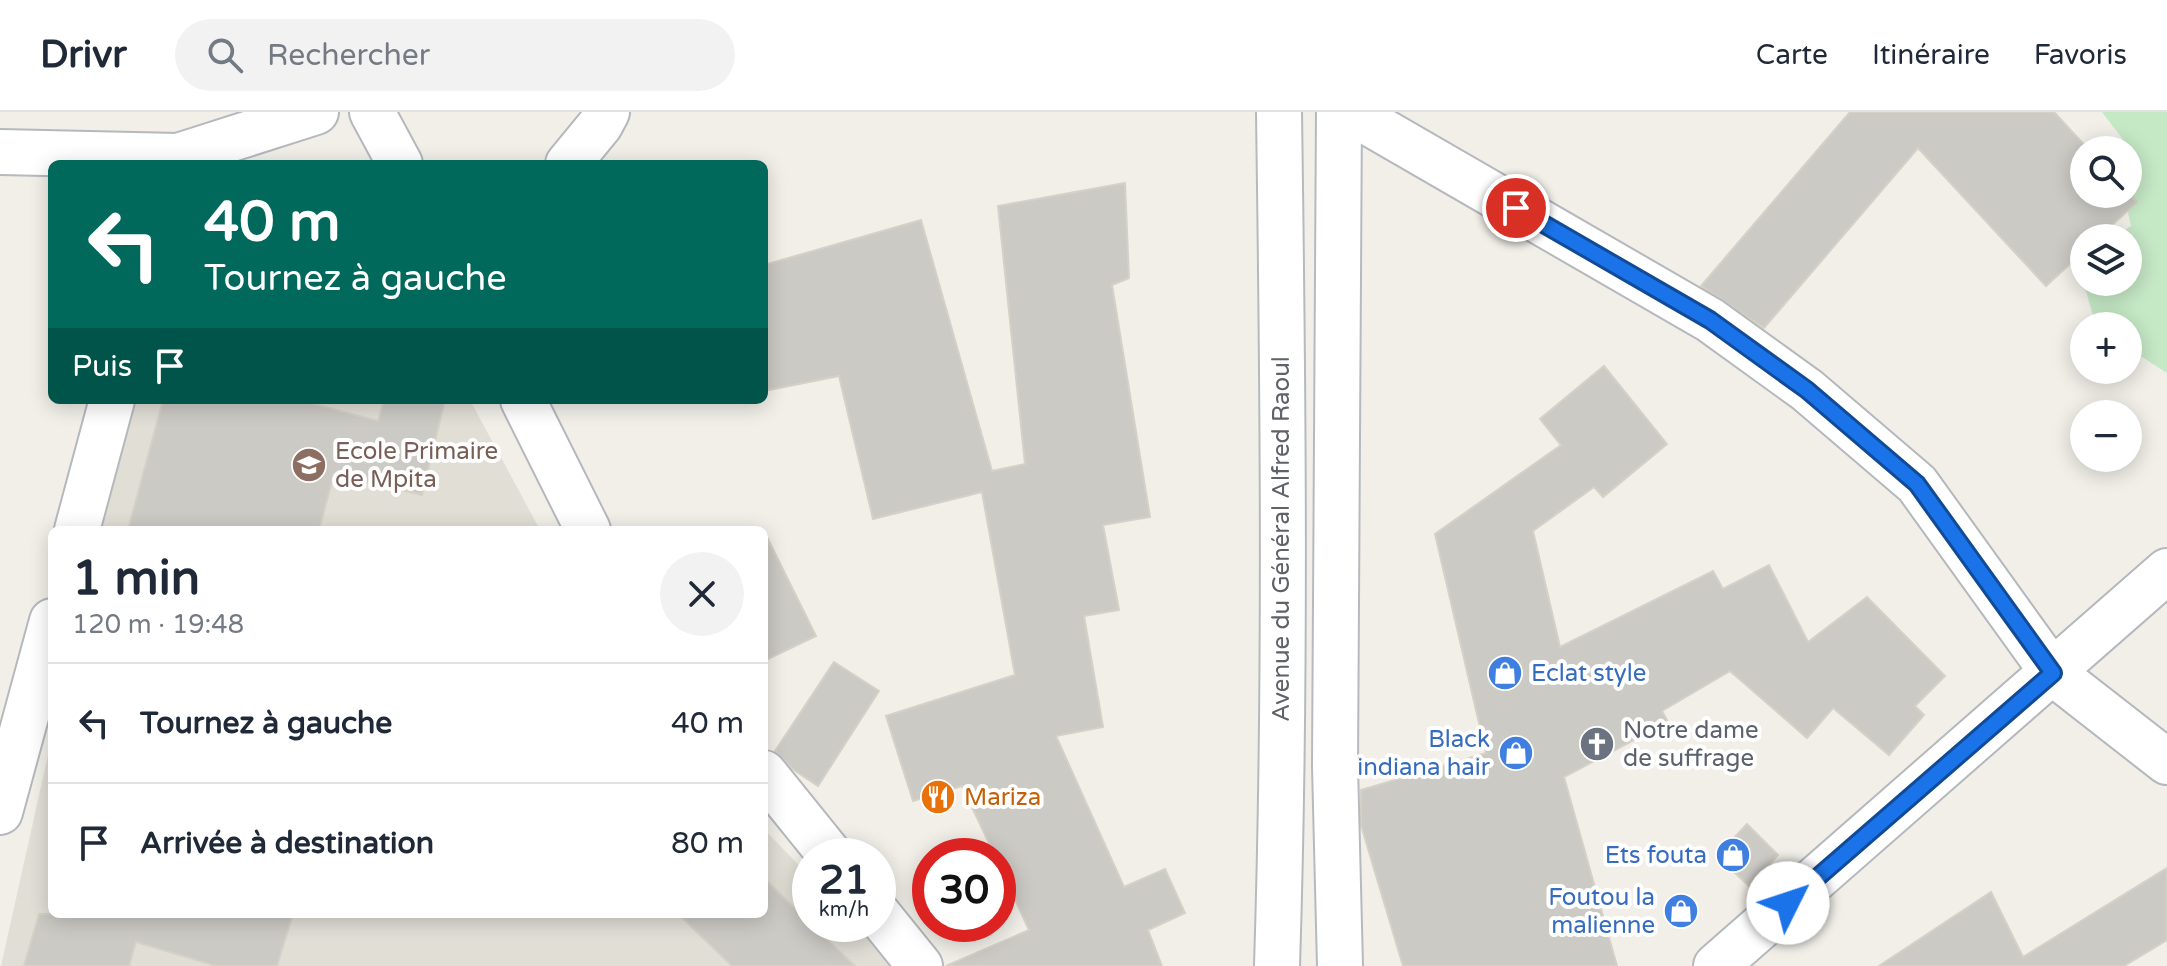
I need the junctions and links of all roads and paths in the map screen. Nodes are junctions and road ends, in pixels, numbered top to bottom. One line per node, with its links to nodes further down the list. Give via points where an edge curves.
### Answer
1 (316, 112): 8 (street)
2 (372, 112): 9 (street)
3 (607, 112): 10 (street)
4 (1279, 112): 24 (street, Avenue du Général Alfred Raoul)
5 (1339, 112): 25 (street, via 1335,766)
6 (1350, 112): 17 (street, via 1710,320 1807,390 1917,484)
7 (0, 152): 8 (street)
8 (177, 160)
9 (398, 160)
10 (571, 160)
11 (111, 404): 13 (street)
12 (525, 404): 14 (street)
13 (78, 526)
14 (586, 526)
15 (2167, 571): 17 (street)
16 (48, 636): 20 (street)
17 (2053, 673): 18 (street); 26 (street)
18 (2167, 762)
19 (768, 778): 21 (street)
20 (0, 812)
21 (816, 838)
22 (896, 936): 23 (street)
23 (920, 966)
24 (1277, 966)
25 (1340, 966)
26 (1716, 966)

